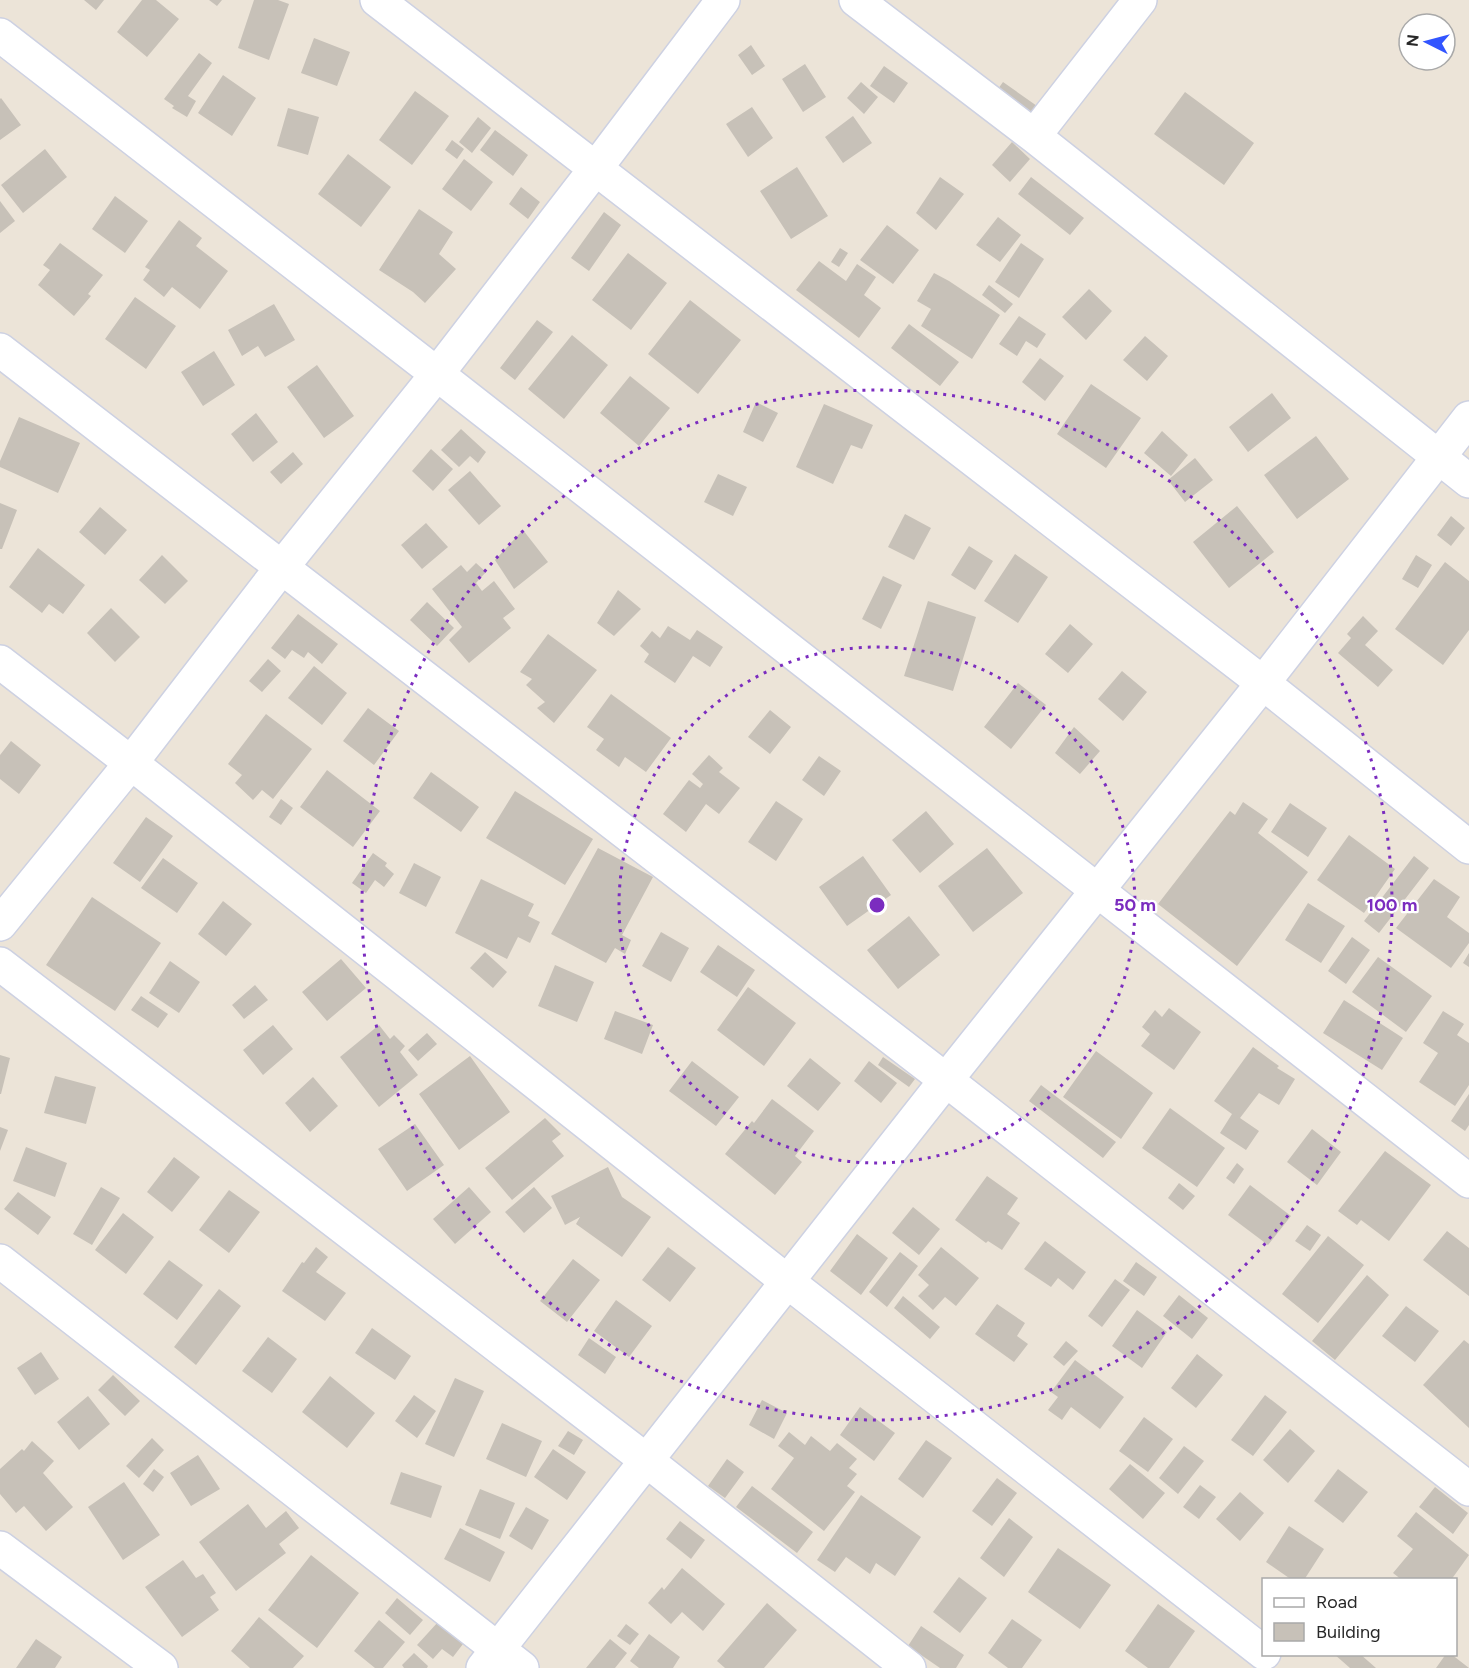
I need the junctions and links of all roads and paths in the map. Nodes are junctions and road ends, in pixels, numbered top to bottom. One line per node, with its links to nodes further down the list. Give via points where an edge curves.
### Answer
1 (376, 0): 7 (street)
2 (723, 0): 7 (street)
3 (856, 0): 6 (street)
4 (1140, 0): 6 (street)
5 (0, 35): 9 (street)
6 (1035, 136): 11 (street)
7 (596, 168): 9 (street); 15 (street)
8 (0, 350): 13 (street)
9 (436, 374): 13 (street); 18 (street)
10 (1469, 418): 11 (street)
11 (1438, 458): 12 (street); 15 (street)
12 (1469, 481)
13 (282, 567): 16 (street); 21 (street)
14 (0, 662): 16 (street)
15 (1263, 683): 17 (street); 18 (street)
16 (131, 763): 19 (street); 24 (street)
17 (1469, 847)
18 (1099, 891): 21 (street); 22 (street)
19 (0, 924)
20 (0, 964): 25 (street)
21 (946, 1080): 24 (street); 26 (street)
22 (1469, 1181)
23 (0, 1261): 30 (street)
24 (788, 1282): 25 (street); 28 (street)
25 (646, 1460): 30 (street); 32 (street)
26 (1469, 1489)
27 (0, 1548): 31 (street)
28 (1262, 1652)
29 (1267, 1656): 33 (street)
30 (501, 1662)
31 (161, 1668)
32 (909, 1668)
33 (1282, 1668)

